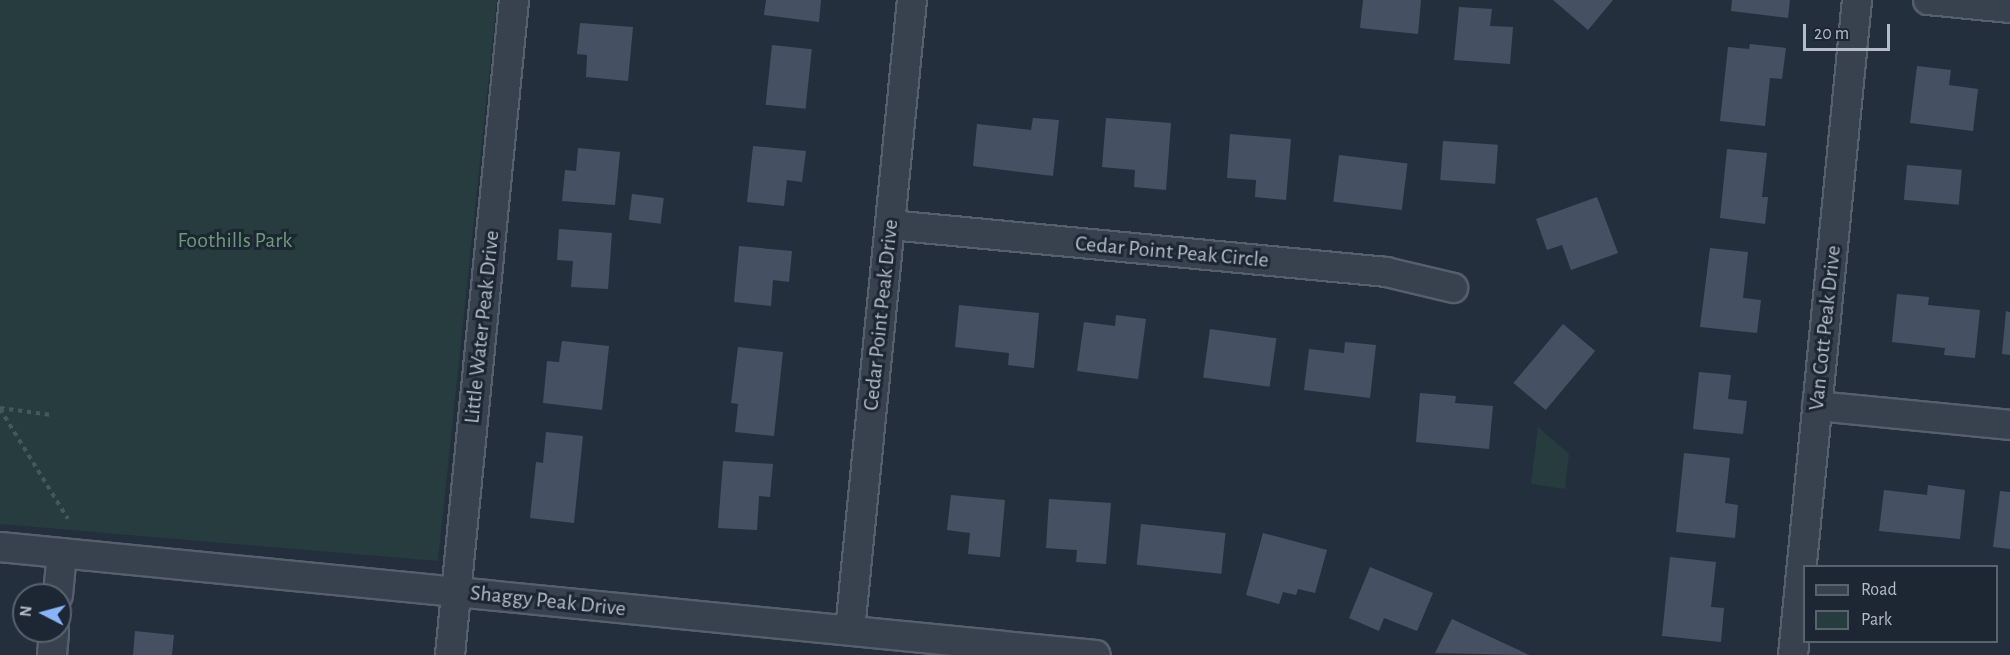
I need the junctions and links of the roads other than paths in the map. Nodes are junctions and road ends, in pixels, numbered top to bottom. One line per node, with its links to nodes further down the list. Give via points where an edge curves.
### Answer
1 (514, 0): 13 (street, Little Water Peak Drive)
2 (912, 0): 6 (street, Cedar Point Peak Drive)
3 (1857, 0): 8 (street, Van Cott Peak Drive)
4 (1928, 0): 5 (street)
5 (2010, 8)
6 (890, 225): 7 (street, Cedar Point Peak Circle, via 1386,272); 14 (street, Cedar Point Peak Drive)
7 (1453, 288)
8 (1817, 406): 9 (street); 17 (street, Van Cott Peak Drive)
9 (2010, 424)
10 (0, 547): 11 (street, Shaggy Peak Drive)
11 (62, 553): 12 (street); 13 (street, Shaggy Peak Drive)
12 (59, 583)
13 (456, 592): 14 (street, Shaggy Peak Drive); 15 (street, Little Water Peak Drive)
14 (850, 630): 16 (street, Shaggy Peak Drive)
15 (450, 655)
16 (1096, 655)
17 (1793, 655)

